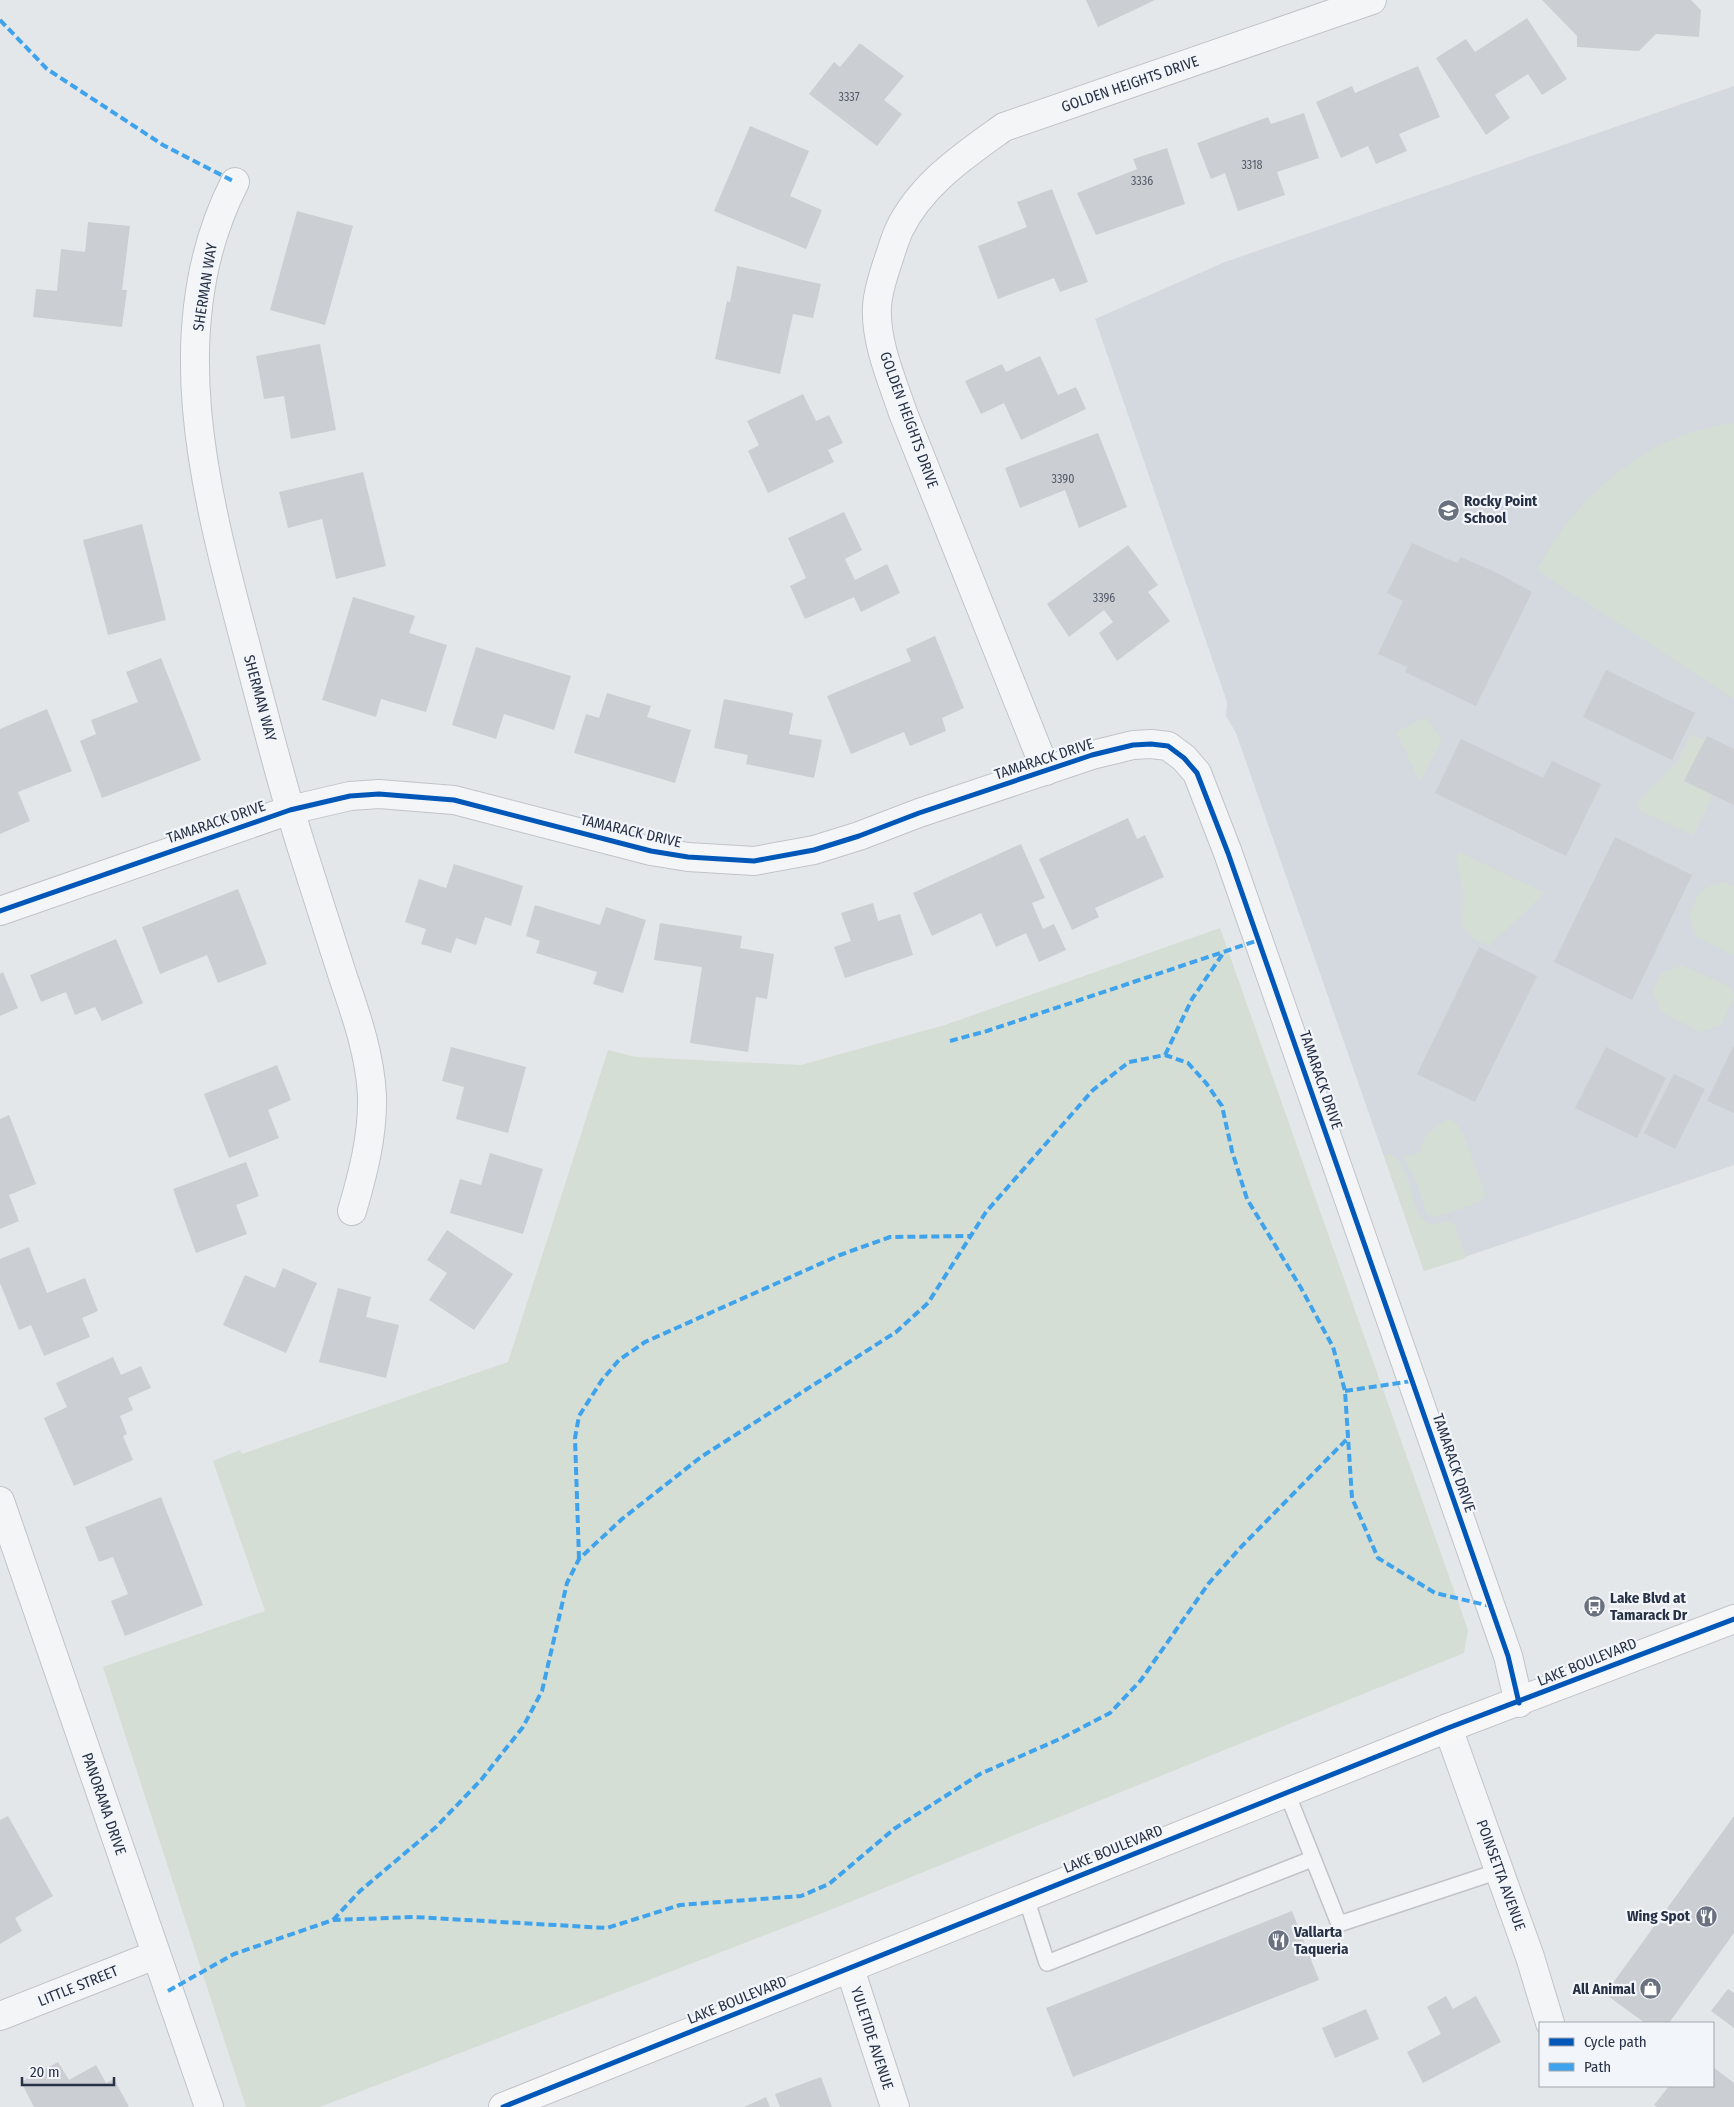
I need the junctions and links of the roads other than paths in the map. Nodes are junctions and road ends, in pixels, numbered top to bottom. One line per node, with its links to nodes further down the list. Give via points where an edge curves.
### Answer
1 (1365, 1): 3 (street, GOLDEN HEIGHTS DRIVE, via 1004,127 959,159 930,186 899,230 877,306 888,368)
2 (235, 182): 4 (street, SHERMAN WAY, via 224,203 203,274 197,316 195,387 205,473 225,565)
3 (1046, 771): 4 (street, TAMARACK DRIVE, via 814,850 754,861 651,851 454,800 431,797 350,796); 9 (street, TAMARACK DRIVE, via 1100,753 1151,744 1168,746 1197,773 1256,932 1508,1656)
4 (290, 810): 5 (street, TAMARACK DRIVE); 6 (street, SHERMAN WAY, via 364,1043 372,1096 370,1137)
5 (0, 911)
6 (352, 1211)
7 (0, 1501): 15 (street, PANORAMA DRIVE)
8 (1734, 1619): 9 (main road, LAKE BOULEVARD)
9 (1519, 1703): 10 (main road, LAKE BOULEVARD)
10 (1448, 1728): 11 (main road, LAKE BOULEVARD); 13 (street, POINSETTA AVENUE)
11 (1287, 1793): 12 (lane); 14 (main road, LAKE BOULEVARD)
12 (1312, 1859): 13 (lane, via 1338,1924); 14 (lane, via 1047,1963)
13 (1499, 1871): 18 (street, POINSETTA AVENUE)
14 (1026, 1898): 16 (main road, LAKE BOULEVARD)
15 (155, 1955): 17 (street, LITTLE STREET); 19 (street, PANORAMA DRIVE)
16 (850, 1969): 20 (main road, LAKE BOULEVARD); 21 (street, YULETIDE AVENUE)
17 (0, 2016)
18 (1550, 2022)
19 (209, 2107)
20 (503, 2107)
21 (895, 2107)

